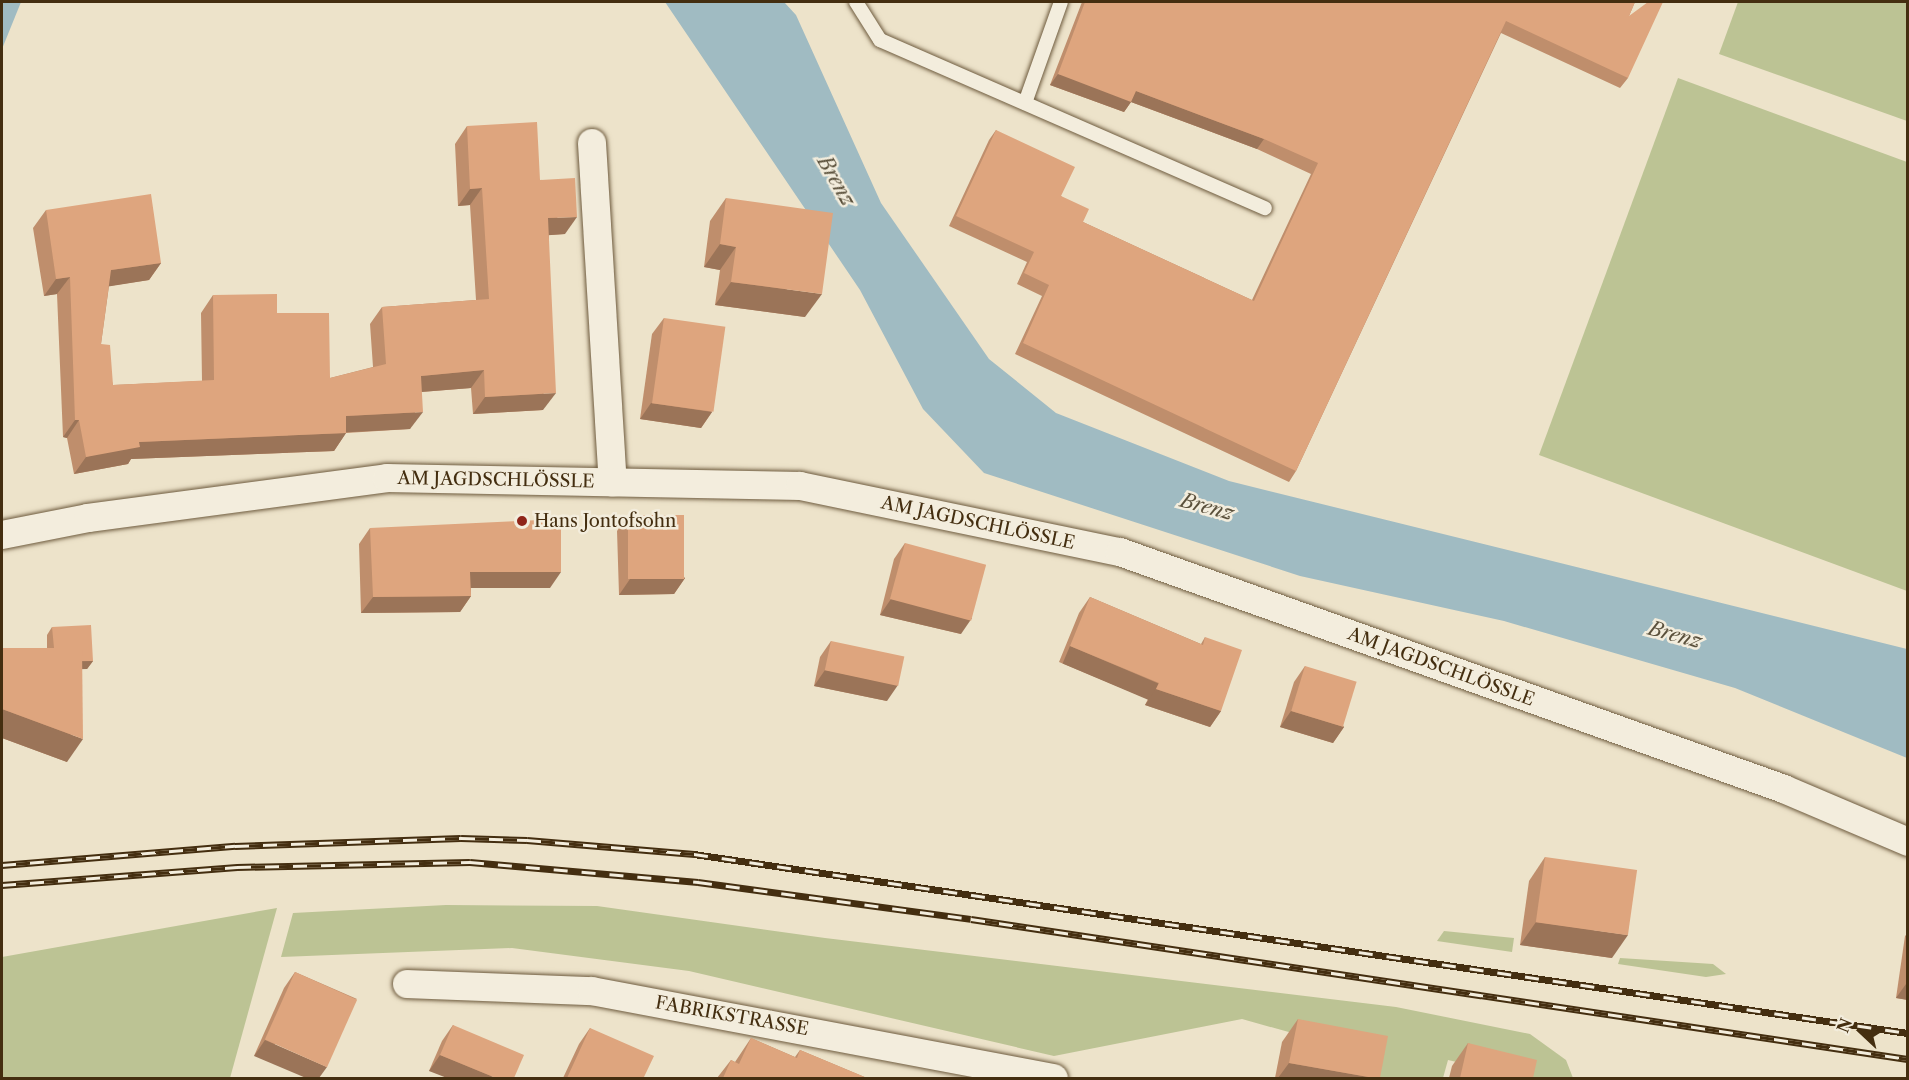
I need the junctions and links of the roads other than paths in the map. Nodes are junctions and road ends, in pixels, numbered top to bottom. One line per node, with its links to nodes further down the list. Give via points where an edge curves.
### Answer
1 (856, 2): 3 (lane, via 880,40)
2 (1061, 2): 3 (lane)
3 (1025, 103): 5 (lane)
4 (592, 143): 6 (street)
5 (1265, 208)
6 (614, 482): 7 (street, AM JAGDSCHLÖSSLE, via 387,478 88,518); 8 (street, AM JAGDSCHLÖSSLE, via 800,486 1120,552 1784,789)
7 (2, 535)
8 (1908, 842)
9 (407, 984): 10 (street, FABRIKSTRASSE, via 592,991)
10 (1054, 1078)

